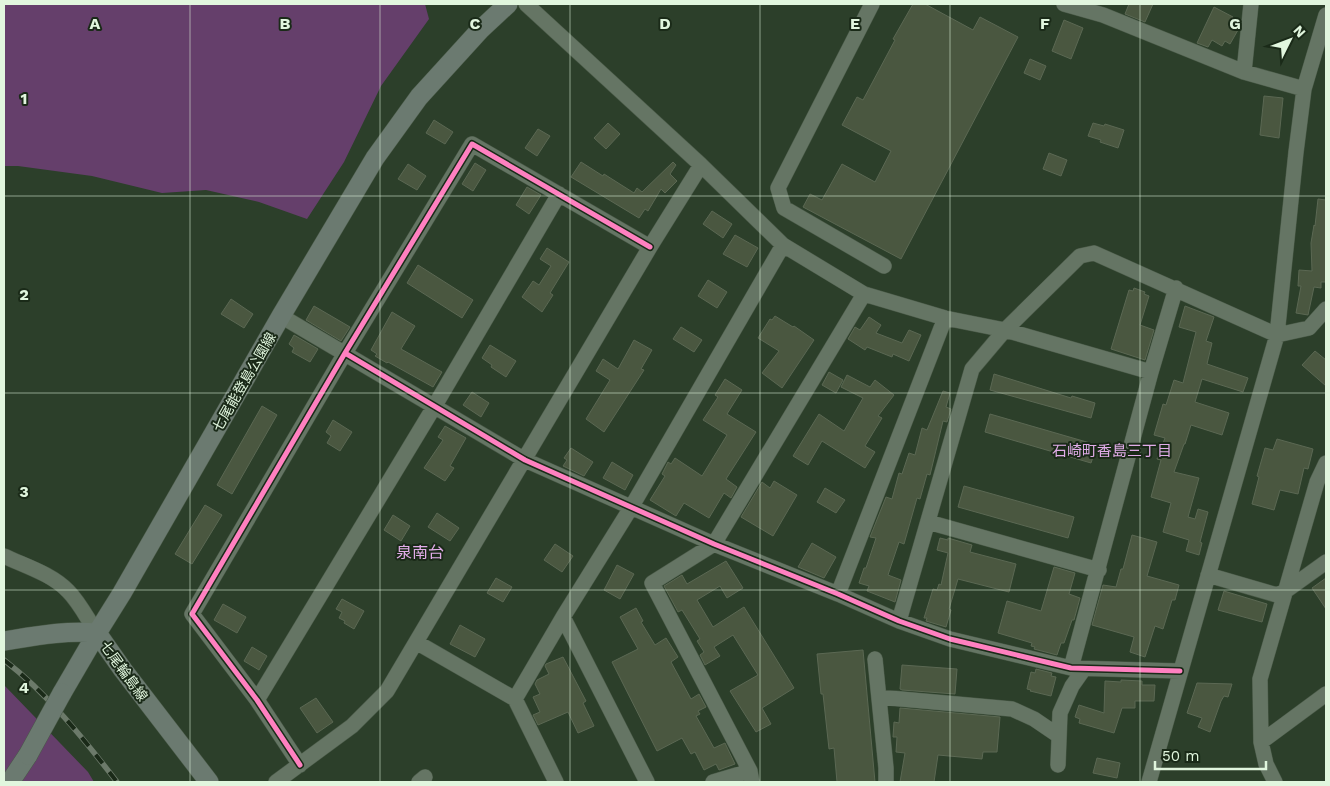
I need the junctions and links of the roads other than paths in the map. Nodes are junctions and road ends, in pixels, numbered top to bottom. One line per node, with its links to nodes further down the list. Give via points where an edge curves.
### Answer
1 (508, 4): 17 (main road, 七尾能登島公園線, via 419,97 375,158)
2 (526, 4): 9 (street)
3 (872, 4): 13 (street, via 778,188 784,208)
4 (1064, 4): 7 (street, via 1103,15)
5 (1251, 4): 7 (street)
6 (1326, 15): 8 (street)
7 (1244, 72): 8 (street)
8 (1304, 89): 20 (street)
9 (700, 165): 11 (street); 12 (street)
10 (559, 194): 12 (street); 21 (street, via 472,144); 23 (street)
11 (783, 246): 15 (street); 26 (street)
12 (650, 247): 24 (street)
13 (884, 266)
14 (1176, 288): 19 (street, via 1094,253 1080,256); 20 (street); 22 (street)
15 (864, 294): 18 (street); 28 (street)
16 (1326, 309): 20 (street, via 1309,328)
17 (281, 316): 21 (street); 37 (main road, 七尾能登島公園線, via 126,588)
18 (946, 318): 19 (street); 34 (street)
19 (1005, 330): 22 (street); 27 (street, via 972,369)
20 (1278, 335): 32 (street)
21 (345, 353): 23 (street); 46 (street, via 192,614)
22 (1151, 372): 31 (street)
23 (434, 407): 24 (street); 46 (street)
24 (525, 460): 26 (street); 39 (street)
25 (1326, 463): 33 (street, via 1317,482)
26 (632, 506): 28 (street); 35 (street)
27 (928, 522): 31 (street); 36 (street)
28 (714, 544): 34 (street); 51 (street, via 652,584)
29 (4, 556): 37 (street, via 61,584)
30 (1326, 562): 33 (street)
31 (1099, 570): 41 (street)
32 (1208, 575): 33 (street, via 1277,595); 42 (street)
33 (1287, 590): 48 (street, via 1260,679)
34 (838, 594): 36 (street)
35 (563, 617): 45 (street); 56 (street)
36 (899, 621): 41 (street, via 950,639)
37 (96, 633): 38 (main road, 七尾輪島線, via 59,632); 52 (main road, 七尾能登島公園線, bridge); 53 (main road, 七尾輪島線)
38 (5, 641)
39 (416, 642): 45 (street); 49 (street, via 387,691 352,726)
40 (875, 660): 44 (street)
41 (1078, 668): 42 (street); 47 (street, via 1060,713)
42 (1180, 671): 59 (street)
43 (1326, 694): 48 (street)
44 (879, 697): 47 (street, via 1012,710); 58 (street)
45 (514, 699): 55 (street)
46 (257, 700): 49 (street)
47 (1059, 736): 50 (street)
48 (1261, 742): 60 (street, via 1266,764)
49 (300, 765): 54 (street)
50 (1058, 765)
51 (751, 777): 57 (street)
52 (10, 782)
53 (209, 782)
54 (276, 782)
55 (556, 782)
56 (647, 782)
57 (713, 782)
58 (886, 782)
59 (1149, 782)
60 (1275, 782)

